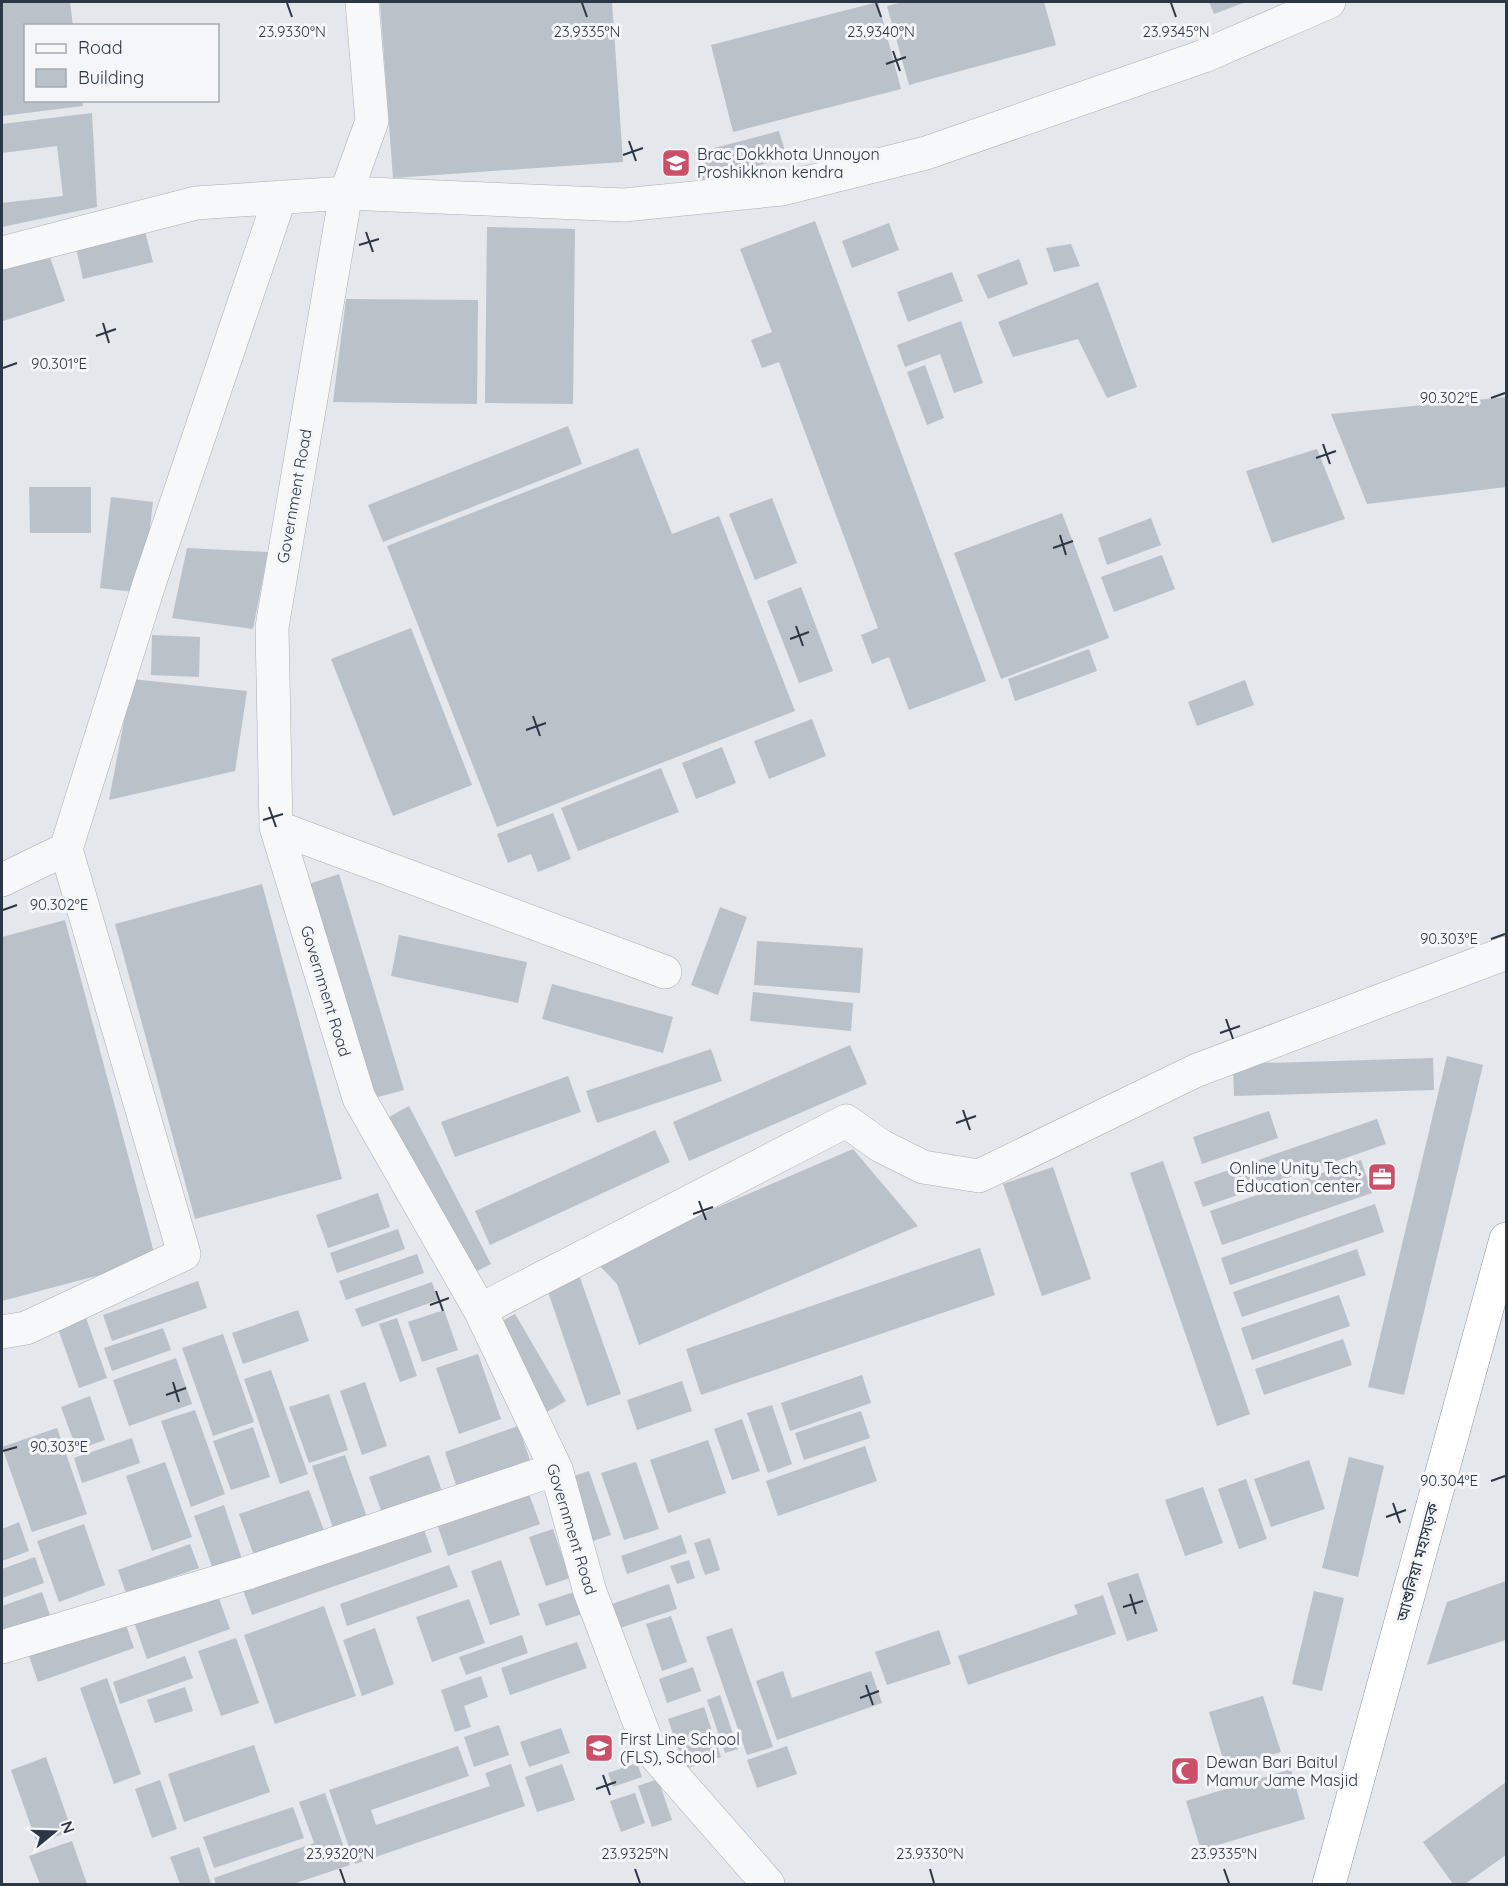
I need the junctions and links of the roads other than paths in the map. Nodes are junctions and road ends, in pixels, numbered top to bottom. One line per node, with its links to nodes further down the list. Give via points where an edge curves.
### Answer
1 (362, 2): 3 (street, Government Road, via 372,121)
2 (1329, 2): 3 (street, via 1204,56 926,153 782,189 624,205)
3 (346, 193): 4 (street); 6 (street, Government Road, via 272,627)
4 (280, 197): 5 (street, via 196,203); 7 (street, via 150,581)
5 (2, 253)
6 (276, 827): 10 (street); 12 (street, Government Road, via 359,1098)
7 (66, 849): 8 (street); 13 (street, via 184,1254 26,1328)
8 (2, 880)
9 (1506, 953): 12 (street, via 1195,1071 979,1176 923,1167 881,1146 846,1121)
10 (665, 972)
11 (1506, 1239): 16 (highway, আশুলিয়া মহাসড়ক)
12 (480, 1310): 14 (street, Government Road)
13 (2, 1332)
14 (556, 1468): 15 (street, via 247,1573); 17 (street, Government Road, via 590,1592 649,1749)
15 (2, 1647)
16 (1333, 1881)
17 (768, 1884)

